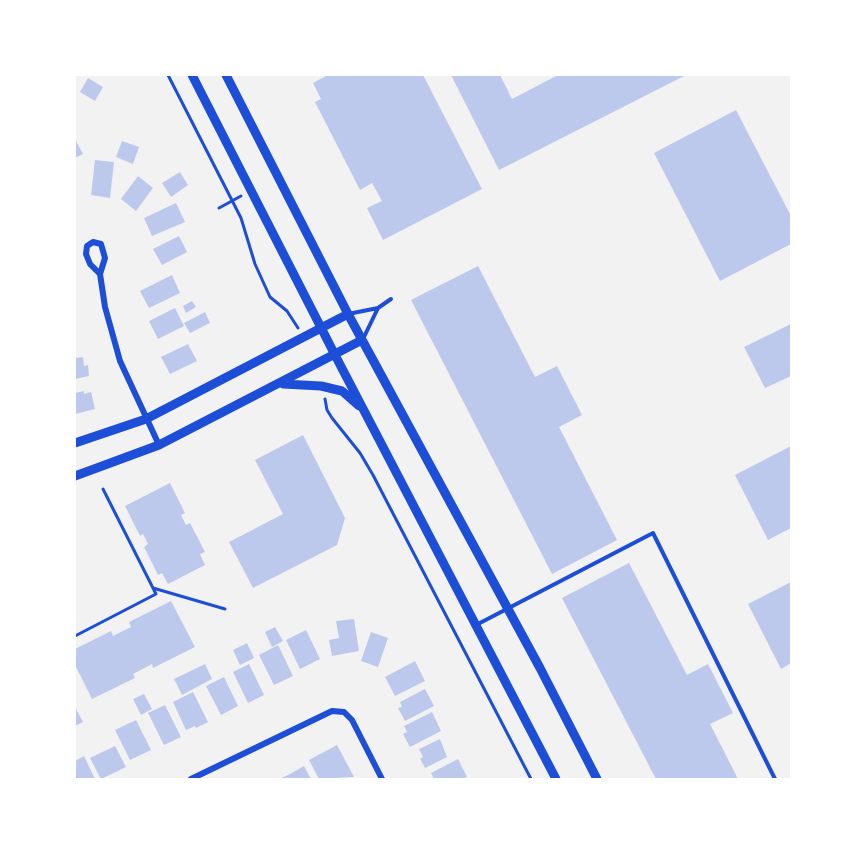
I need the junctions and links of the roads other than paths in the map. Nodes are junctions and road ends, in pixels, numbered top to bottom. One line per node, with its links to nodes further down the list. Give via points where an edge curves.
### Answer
1 (192, 75): 7 (street)
2 (226, 75): 6 (street)
3 (100, 274): 3 (street, via 105,258 100,244 93,242 87,246 86,254); 12 (street, via 120,361)
4 (391, 299): 5 (lane)
5 (378, 308): 6 (lane); 8 (lane)
6 (348, 314): 7 (street); 8 (street)
7 (322, 328): 9 (street); 12 (street)
8 (362, 340): 9 (street); 16 (street)
9 (335, 355): 10 (street); 11 (street)
10 (281, 384): 11 (street, via 342,391); 14 (street)
11 (363, 410): 17 (street)
12 (146, 419): 13 (street); 14 (street)
13 (75, 444)
14 (159, 445): 15 (street)
15 (75, 476)
16 (508, 609): 17 (lane); 21 (street); 22 (lane, via 653,533)
17 (476, 625): 20 (street)
18 (191, 779): 19 (street, via 332,711 345,712 352,720)
19 (382, 779)
20 (556, 779)
21 (597, 779)
22 (774, 779)

